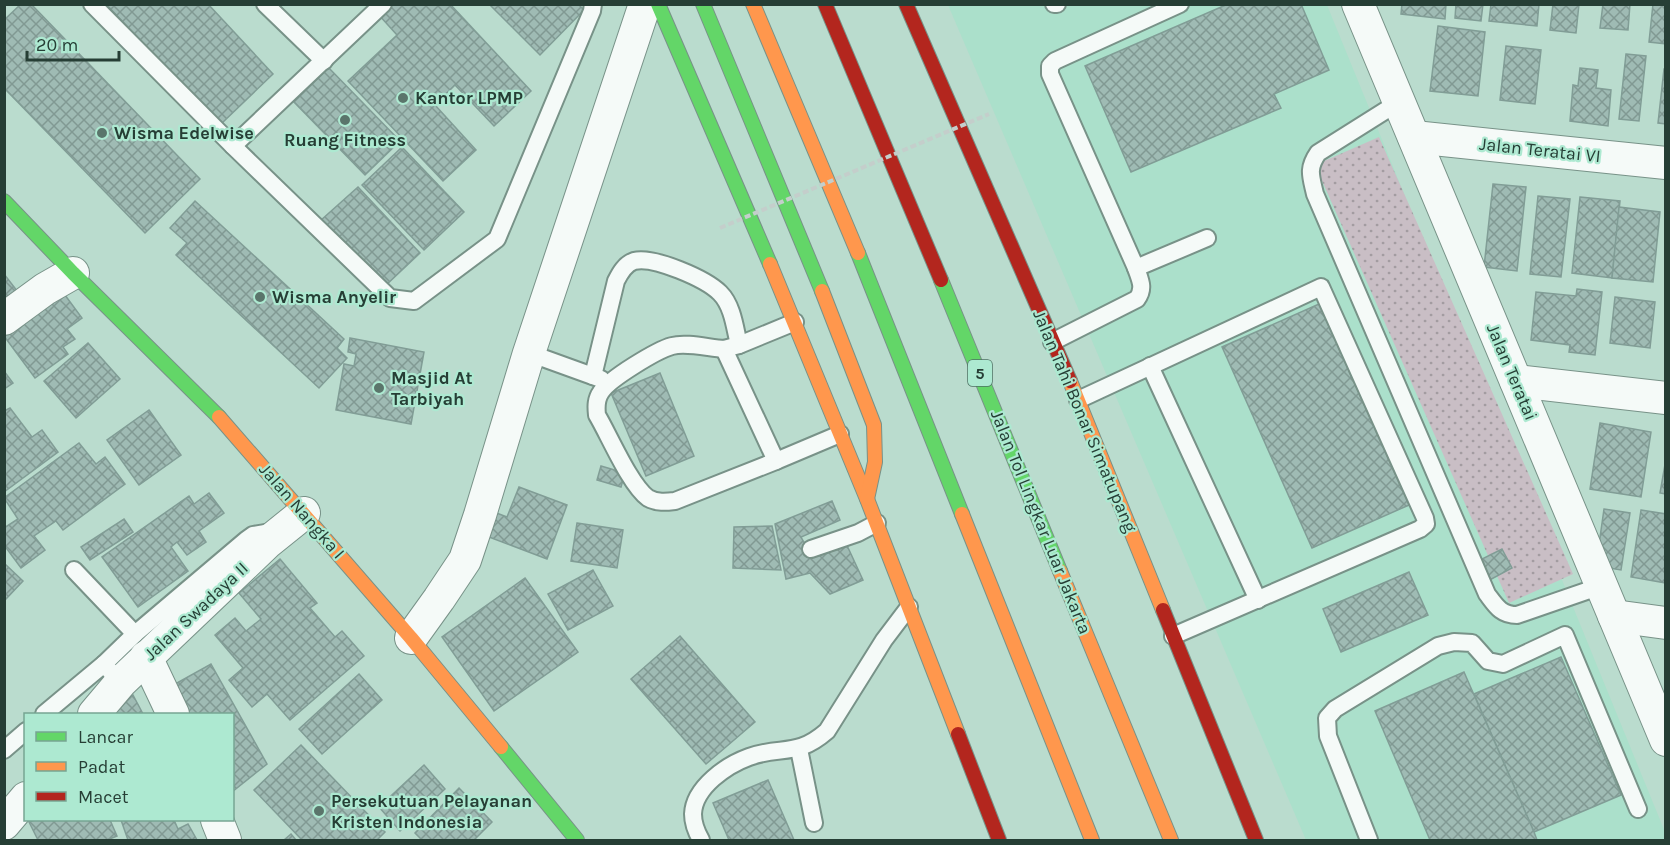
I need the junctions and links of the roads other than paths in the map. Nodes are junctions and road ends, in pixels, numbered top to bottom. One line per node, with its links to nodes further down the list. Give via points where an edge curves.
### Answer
1 (92, 4): 16 (lane)
2 (265, 4): 13 (lane)
3 (383, 4): 13 (lane)
4 (592, 4): 16 (lane, via 497,239 414,301 390,298)
5 (645, 4): 26 (street)
6 (658, 4): 23 (main road)
7 (703, 4): 34 (main road, via 874,425 877,463)
8 (753, 4): 56 (main road, via 843,214)
9 (825, 4): 53 (main road, Jalan Tol Lingkar Luar Jakarta / 5)
10 (906, 4): 24 (main road, Jalan Tahi Bonar Simatupang)
11 (1180, 4): 20 (lane, via 1050,66 1050,74)
12 (1358, 4): 14 (street, Jalan Teratai)
13 (324, 61): 16 (lane)
14 (1399, 102): 15 (street, Jalan Teratai); 39 (lane, via 1318,153 1310,173 1315,194 1492,601 1507,615 1517,615)
15 (1414, 136): 17 (street, Jalan Teratai VI); 29 (street, Jalan Teratai)
16 (233, 146)
17 (1665, 163)
18 (4, 201): 21 (main road, Jalan Nangka I)
19 (1207, 238): 20 (lane)
20 (1136, 268): 24 (lane, via 1142,286 1137,299)
21 (73, 273): 22 (street); 35 (main road, Jalan Nangka I, via 231,429)
22 (4, 319)
23 (795, 322): 25 (lane); 32 (main road)
24 (1052, 342): 31 (main road, Jalan Tahi Bonar Simatupang)
25 (731, 347): 28 (lane, via 674,345); 28 (lane, via 731,312 720,293 701,279 651,261 633,261 621,270 616,281); 33 (lane)
26 (529, 353): 28 (lane); 45 (street, via 465,560)
27 (1150, 366): 31 (lane); 40 (lane); 40 (lane, via 1316,288 1321,287 1324,292 1426,524)
28 (601, 379): 33 (lane, via 597,414 636,485 655,501 687,498)
29 (1516, 381): 30 (street); 39 (street, Jalan Teratai)
30 (1665, 398)
31 (1078, 400): 44 (main road, Jalan Tahi Bonar Simatupang)
32 (840, 434): 33 (lane); 34 (main road)
33 (776, 461)
34 (867, 499): 36 (main road)
35 (292, 522): 45 (main road, Jalan Nangka I); 46 (street, Jalan Swadaya II)
36 (877, 524): 37 (lane); 41 (main road)
37 (811, 549)
38 (74, 570): 46 (lane)
39 (1601, 586): 42 (street, Jalan Teratai)
40 (1258, 600): 44 (lane)
41 (909, 607): 54 (lane, via 827,731); 66 (main road)
42 (1614, 616): 43 (street); 52 (street, Jalan Teratai)
43 (1665, 623)
44 (1173, 636): 70 (main road, Jalan Tahi Bonar Simatupang)
45 (411, 638): 64 (main road, Jalan Nangka I)
46 (140, 646): 47 (street, Jalan Swadaya II); 50 (street)
47 (113, 673): 48 (lane); 49 (street, Jalan Swadaya II)
48 (46, 713)
49 (94, 713)
50 (174, 713)
51 (24, 733): 55 (lane)
52 (1665, 740)
53 (1132, 742): 62 (main road); 69 (main road, Jalan Tol Lingkar Luar Jakarta / 5)
54 (799, 749): 60 (lane); 65 (lane, via 749,757 710,781 698,797 693,813)
55 (4, 750)
56 (1065, 769): 67 (main road); 68 (main road)
57 (24, 800): 61 (street)
58 (1638, 809): 71 (lane, via 1565,635 1503,664 1488,661 1472,643 1454,642 1438,646 1335,709 1327,718 1328,736)
59 (218, 821): 63 (street)
60 (814, 823)
61 (4, 824)
62 (1182, 831)
63 (225, 840)
64 (578, 840)
65 (700, 840)
66 (999, 840)
67 (1083, 840)
68 (1092, 840)
69 (1171, 840)
70 (1256, 840)
71 (1369, 840)

